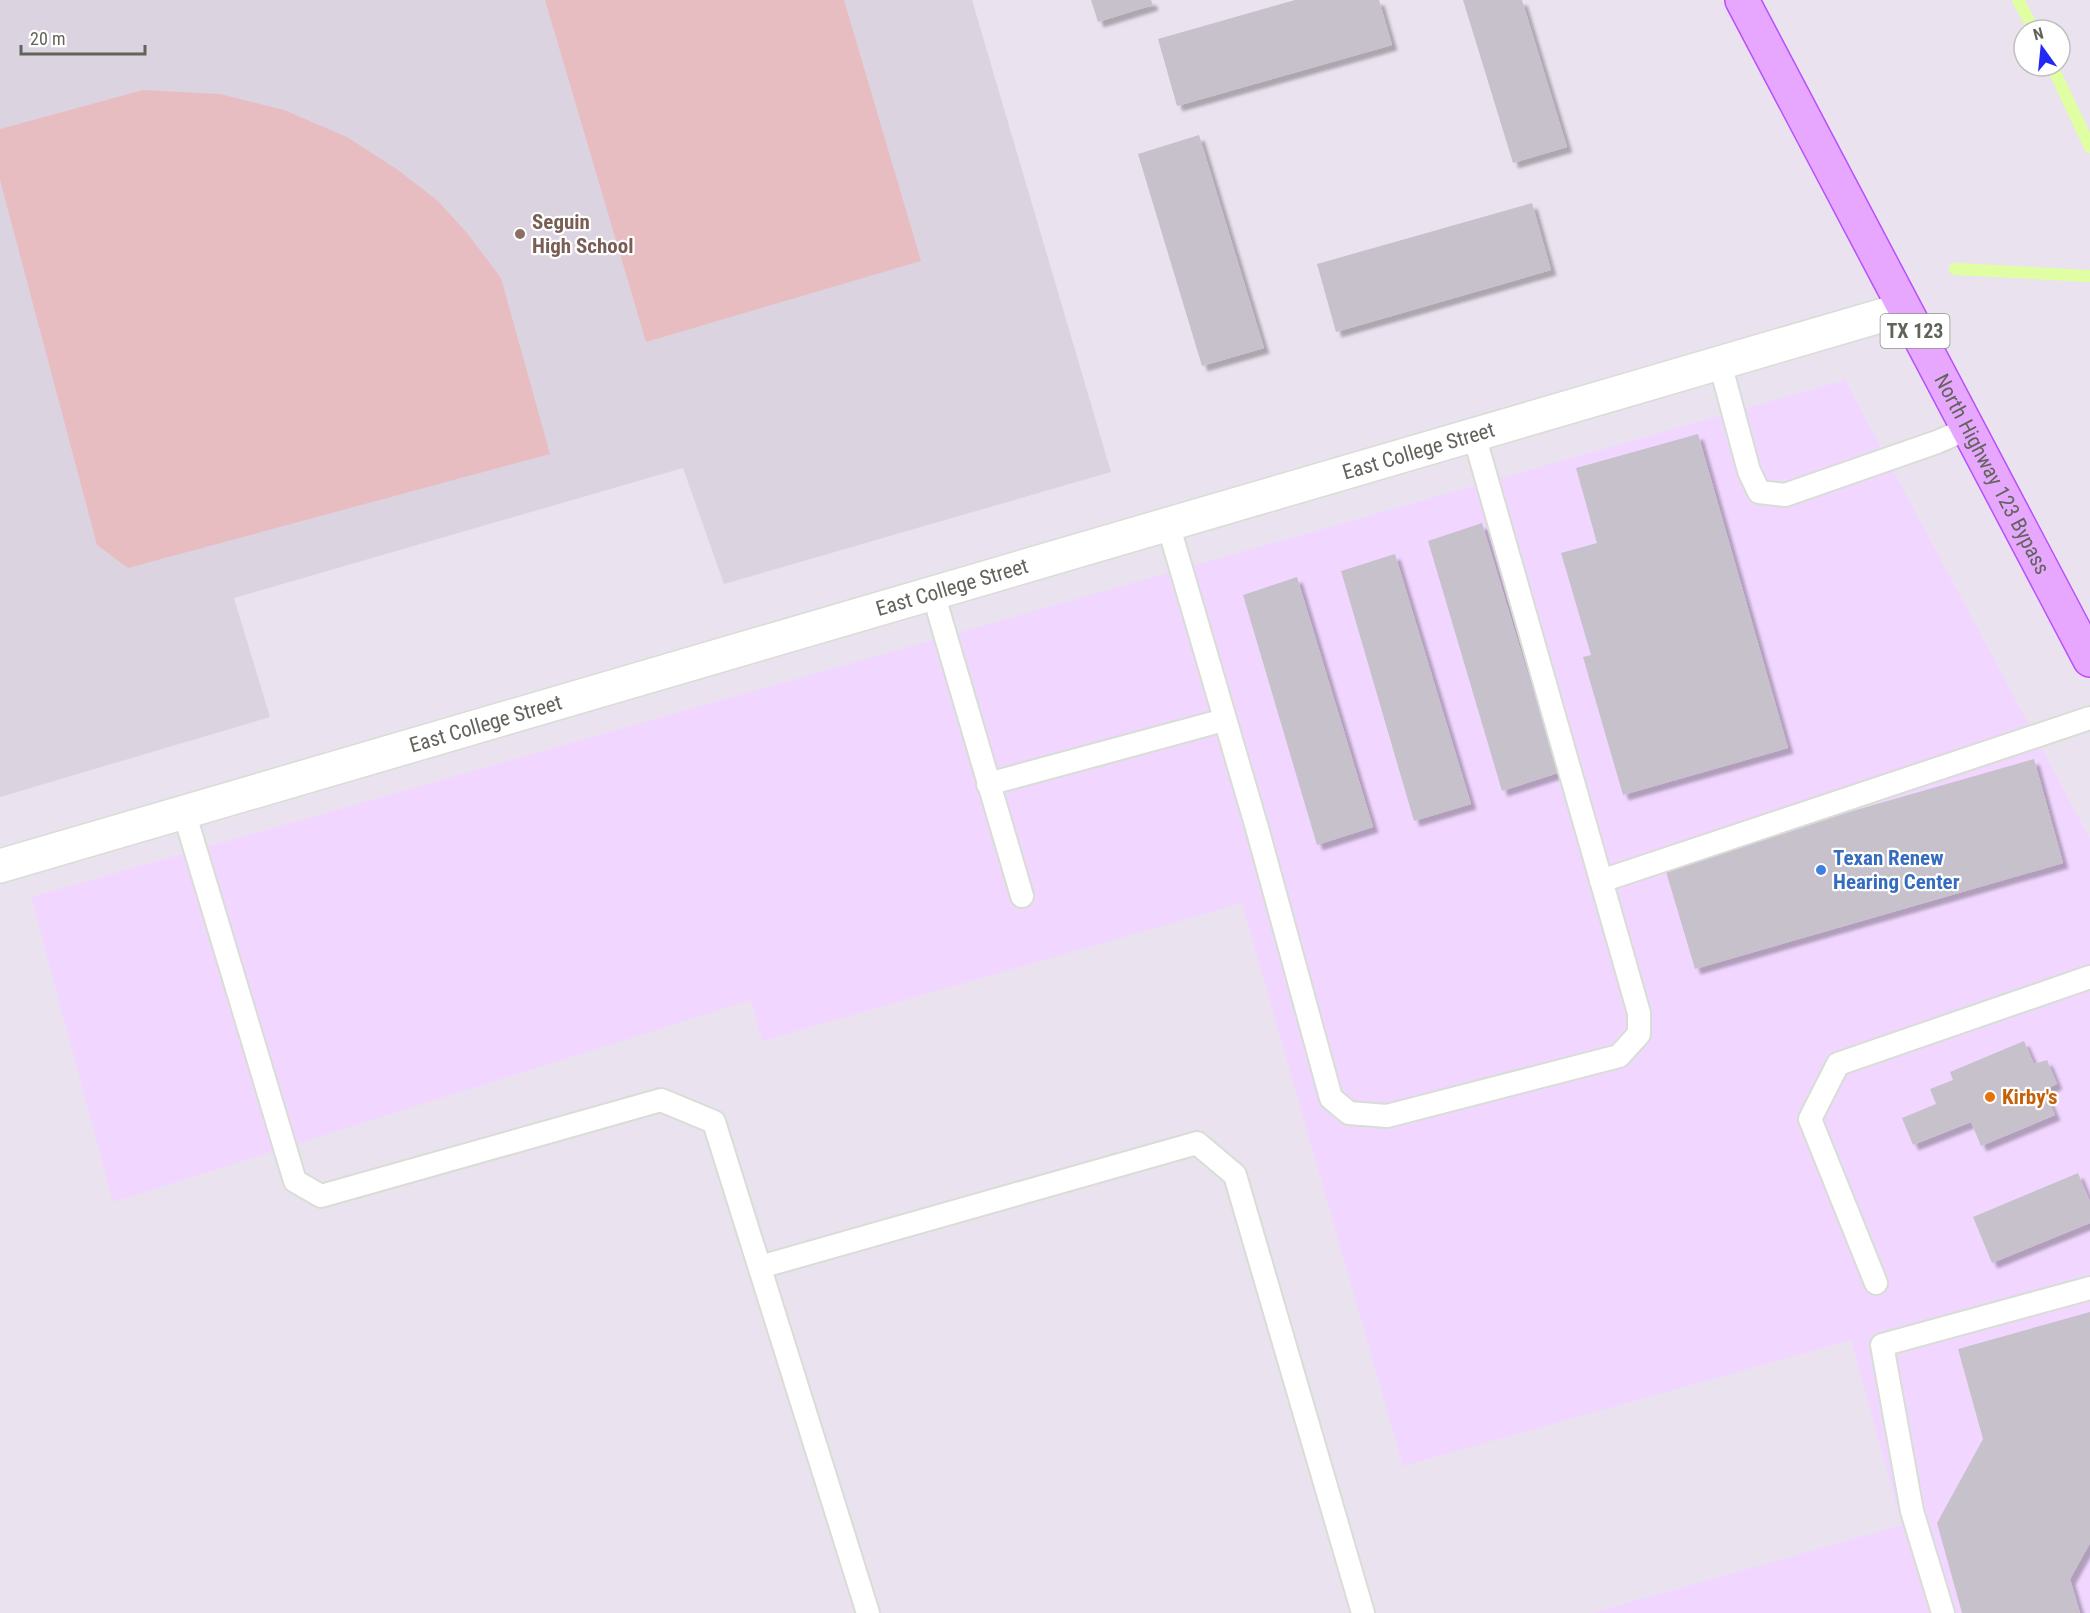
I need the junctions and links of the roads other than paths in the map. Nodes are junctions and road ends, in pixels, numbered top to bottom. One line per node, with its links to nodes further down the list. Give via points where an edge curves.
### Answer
1 (1742, 0): 2 (main road, North Highway 123 Bypass / TX 123)
2 (1904, 309): 3 (street, East College Street); 4 (main road, North Highway 123 Bypass / TX 123)
3 (1720, 363): 4 (lane, via 1749,471 1759,492 1785,495); 5 (street, East College Street)
4 (1967, 429): 8 (main road, North Highway 123 Bypass / TX 123)
5 (1474, 435): 6 (street, East College Street); 14 (lane)
6 (1168, 524): 7 (street, East College Street); 10 (lane)
7 (933, 593): 11 (lane); 12 (street, East College Street)
8 (2090, 660)
9 (2090, 718): 14 (lane)
10 (1224, 720): 11 (lane); 14 (lane, via 1331,1098 1348,1113 1387,1116 1619,1056 1639,1034 1639,1013)
11 (988, 784): 15 (lane)
12 (184, 812): 13 (street, East College Street); 17 (lane, via 295,1181 321,1196 662,1100 714,1122)
13 (0, 866)
14 (1601, 881)
15 (1022, 896)
16 (2090, 977): 18 (lane, via 1838,1064 1810,1119)
17 (760, 1267): 20 (lane); 21 (lane, via 1197,1143 1235,1175)
18 (1876, 1283)
19 (2090, 1288): 22 (lane, via 1882,1345 1912,1511)
20 (868, 1613)
21 (1363, 1613)
22 (1943, 1613)

